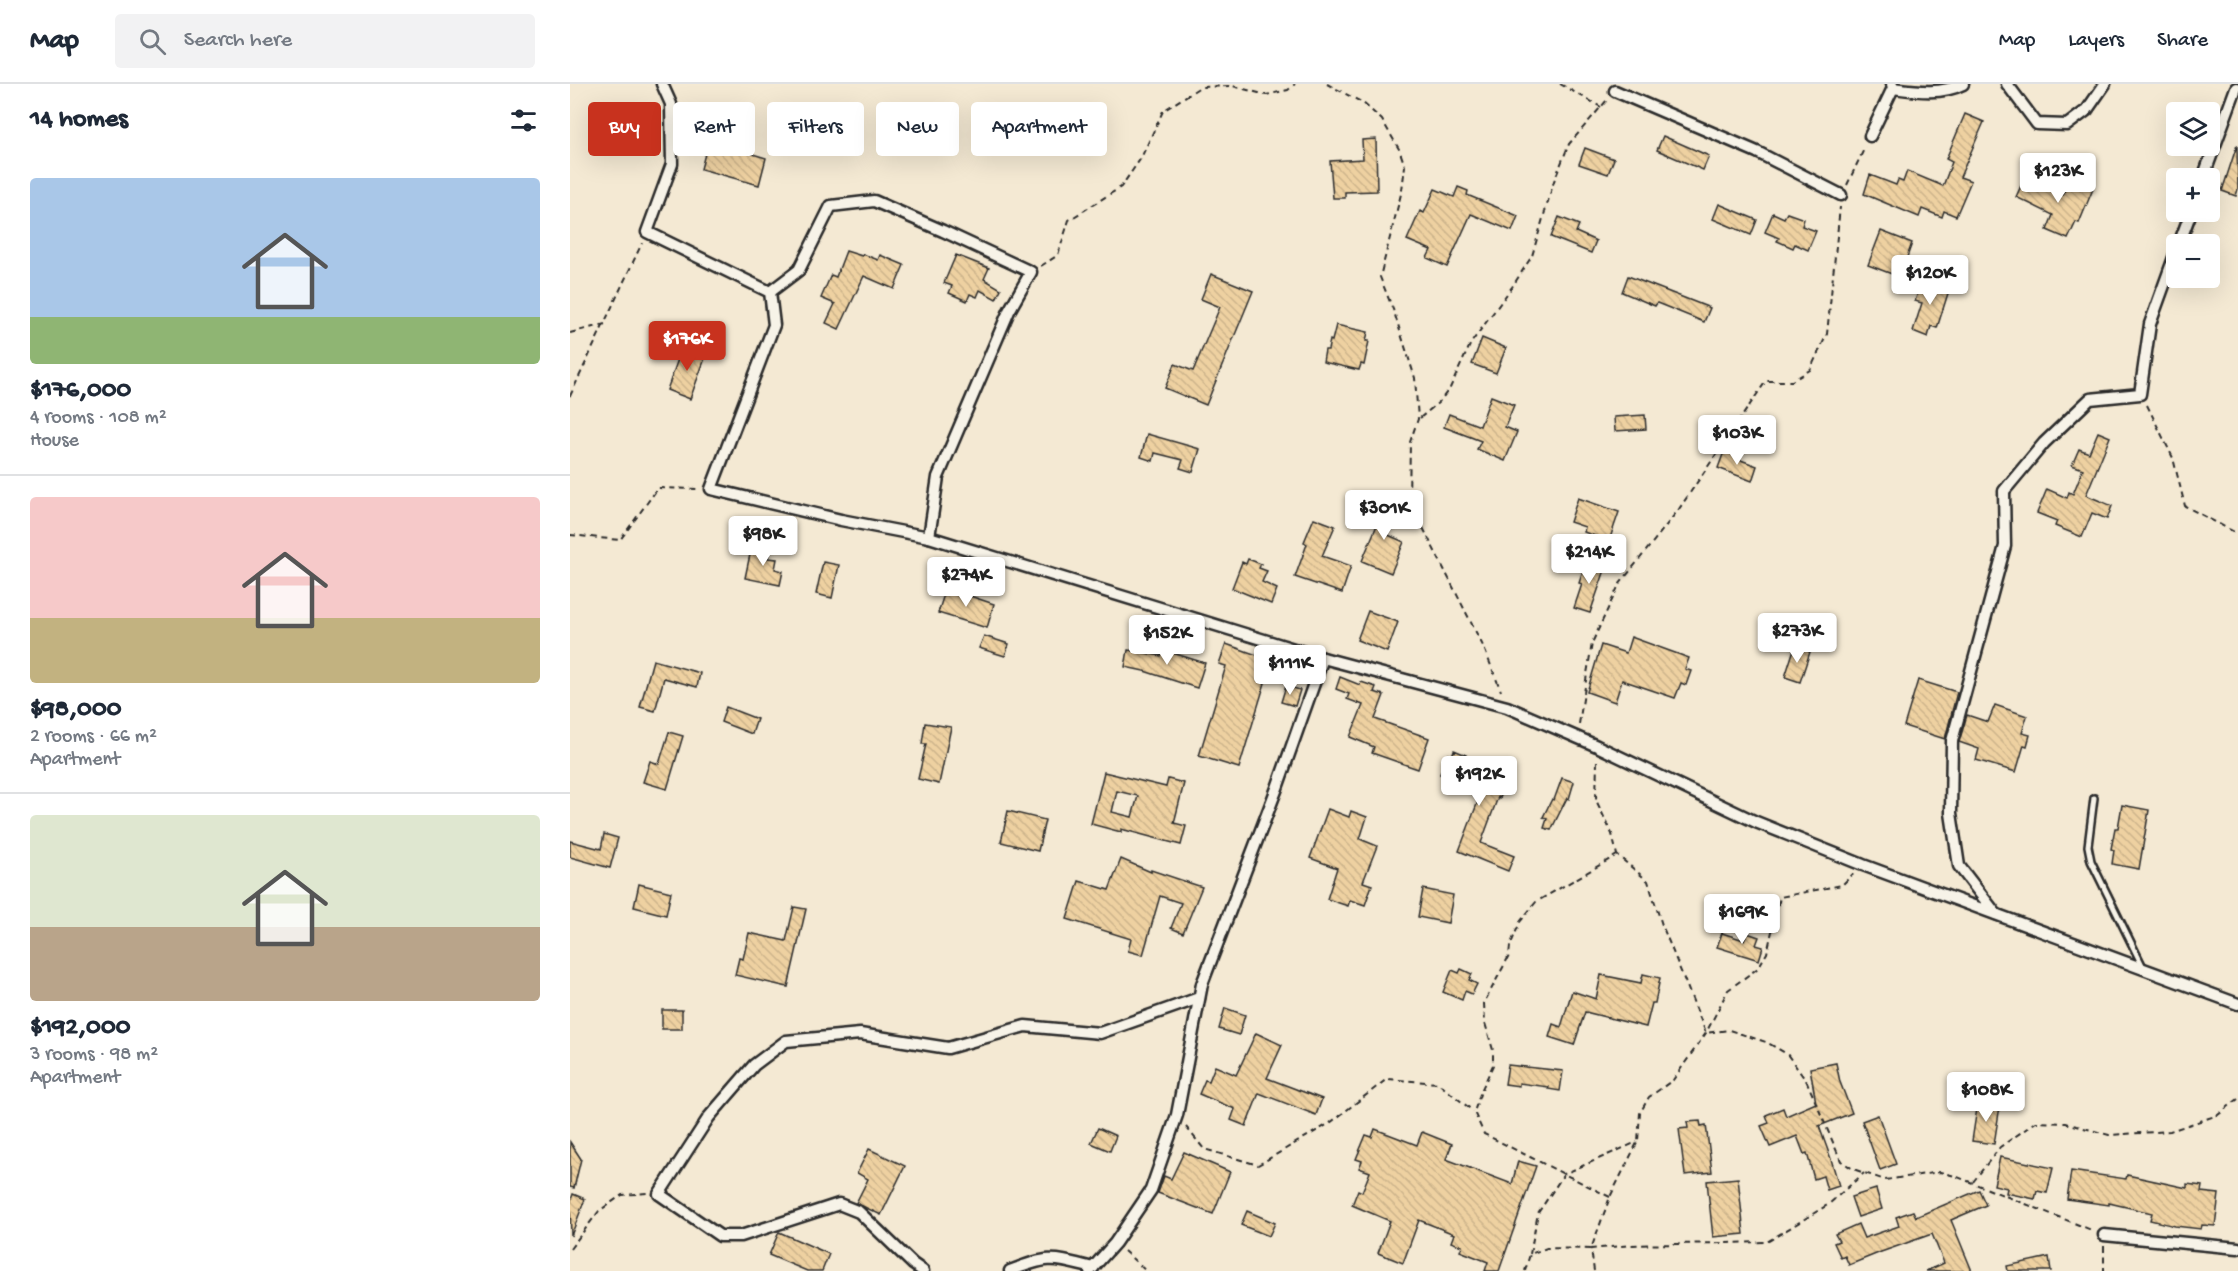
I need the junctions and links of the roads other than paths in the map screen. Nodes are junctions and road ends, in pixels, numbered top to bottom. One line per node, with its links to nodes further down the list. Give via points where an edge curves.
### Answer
1 (662, 84): 12 (street, via 671,104 672,164 647,232)
2 (1963, 84): 5 (street, via 1922,92)
3 (2007, 84): 4 (street, via 2037,124 2067,125 2087,110)
4 (2105, 84)
5 (1892, 86): 8 (street)
6 (2235, 87): 9 (street)
7 (1615, 91): 10 (street, via 1757,152)
8 (1870, 136)
9 (2207, 168)
10 (1841, 195)
11 (2166, 280): 16 (street, via 2150,324 2140,394 2091,399 2044,443 2004,490 2005,546 1952,741 1951,813 1959,866)
12 (770, 292): 13 (street, via 774,325 711,489); 13 (street, via 799,270 831,206 874,201 1031,272 1008,311 938,477)
13 (928, 537): 14 (street)
14 (1323, 658): 16 (street, via 1507,707 1756,822); 18 (street)
15 (2094, 798): 17 (lane, via 2088,846 2091,861)
16 (1996, 914): 17 (street)
17 (2143, 969): 19 (street)
18 (1199, 998): 22 (street, via 1177,1115 1151,1191); 23 (street, via 1100,1033 1025,1026 948,1048 860,1034 786,1041 754,1065 709,1117 659,1194 720,1236 741,1236 839,1204 859,1212)
19 (2238, 1004)
20 (2104, 1235): 21 (street)
21 (2238, 1248)
22 (1092, 1269): 24 (street, via 1054,1258)
23 (923, 1271)
24 (1010, 1271)

